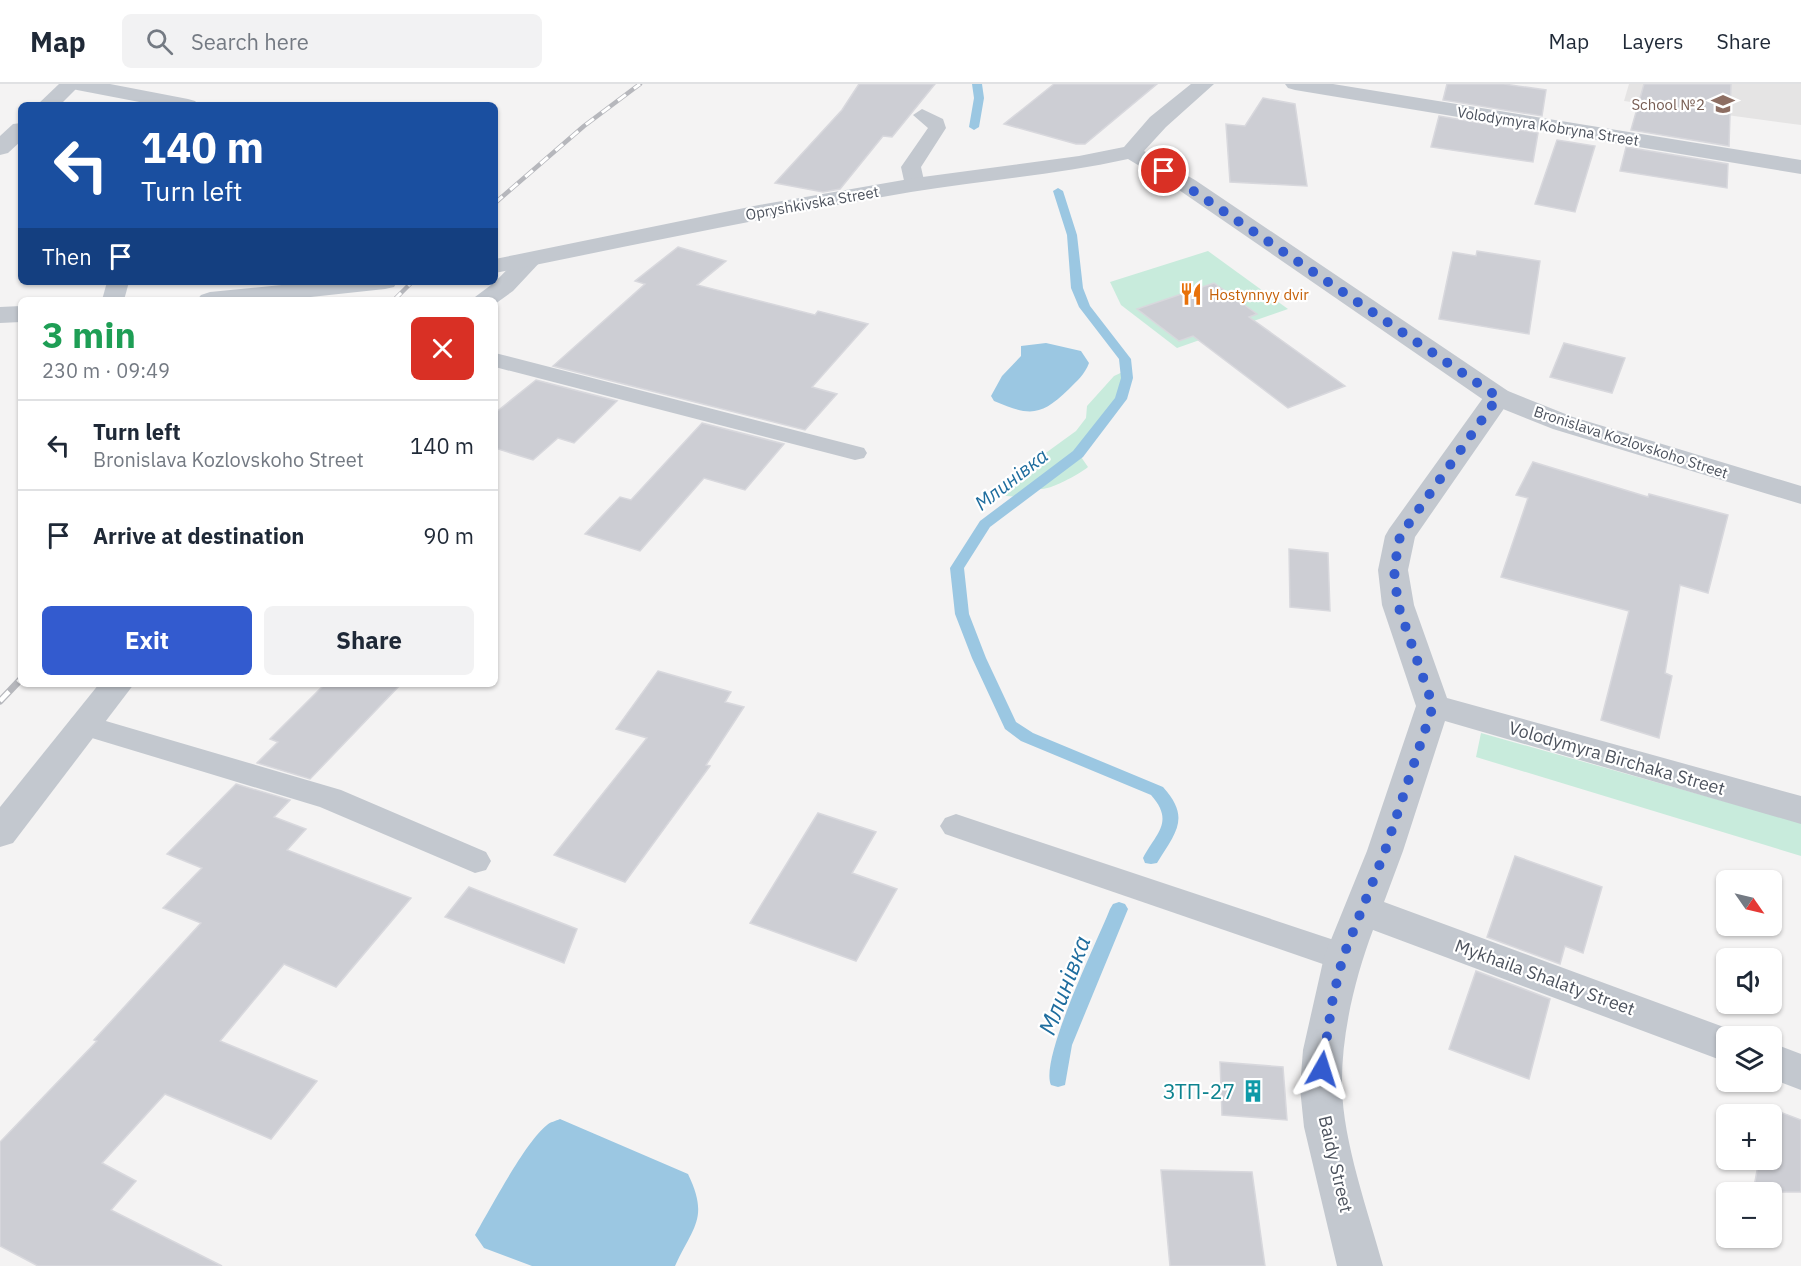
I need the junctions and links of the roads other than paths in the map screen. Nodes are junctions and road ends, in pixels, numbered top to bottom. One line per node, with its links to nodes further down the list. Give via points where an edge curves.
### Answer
1 (71, 84): 5 (street)
2 (78, 84): 6 (street)
3 (1204, 84): 10 (street, via 1158,122)
4 (1295, 84): 11 (street, Volodymyra Kobryna Street)
5 (51, 102)
6 (172, 102)
7 (922, 115): 12 (lane, via 936,123 937,128 911,167)
8 (18, 132): 9 (street)
9 (0, 148)
10 (1131, 152): 12 (street, Opryshkivska Street); 21 (street, Bronislava Kozlovskoho Street, via 1187,185)
11 (1801, 167)
12 (915, 185): 13 (street, Opryshkivska Street, via 671,228)
13 (530, 260): 14 (street, Opryshkivska Street); 17 (street)
14 (498, 265)
15 (357, 285): 16 (street)
16 (239, 297)
17 (488, 297)
18 (18, 314): 19 (street)
19 (0, 315)
20 (498, 361): 22 (lane)
21 (1498, 397): 23 (street, Bronislava Kozlovskoho Street, via 1563,423); 25 (street, via 1400,536 1394,570 1398,605)
22 (855, 453)
23 (1801, 495)
24 (114, 687): 26 (street)
25 (1433, 706): 27 (street, Volodymyra Birchaka Street); 31 (street, Baidy Street)
26 (82, 725): 29 (street); 30 (lane, via 330,798)
27 (1801, 810)
28 (956, 826): 32 (lane)
29 (0, 833)
30 (474, 861)
31 (1363, 910): 32 (street, Baidy Street); 33 (street, Mykhaila Shalaty Street)
32 (1343, 957): 36 (street, Baidy Street, via 1323,1050 1321,1088 1325,1126)
33 (1716, 1041)
34 (1782, 1065): 35 (street)
35 (1801, 1072)
36 (1360, 1266)

